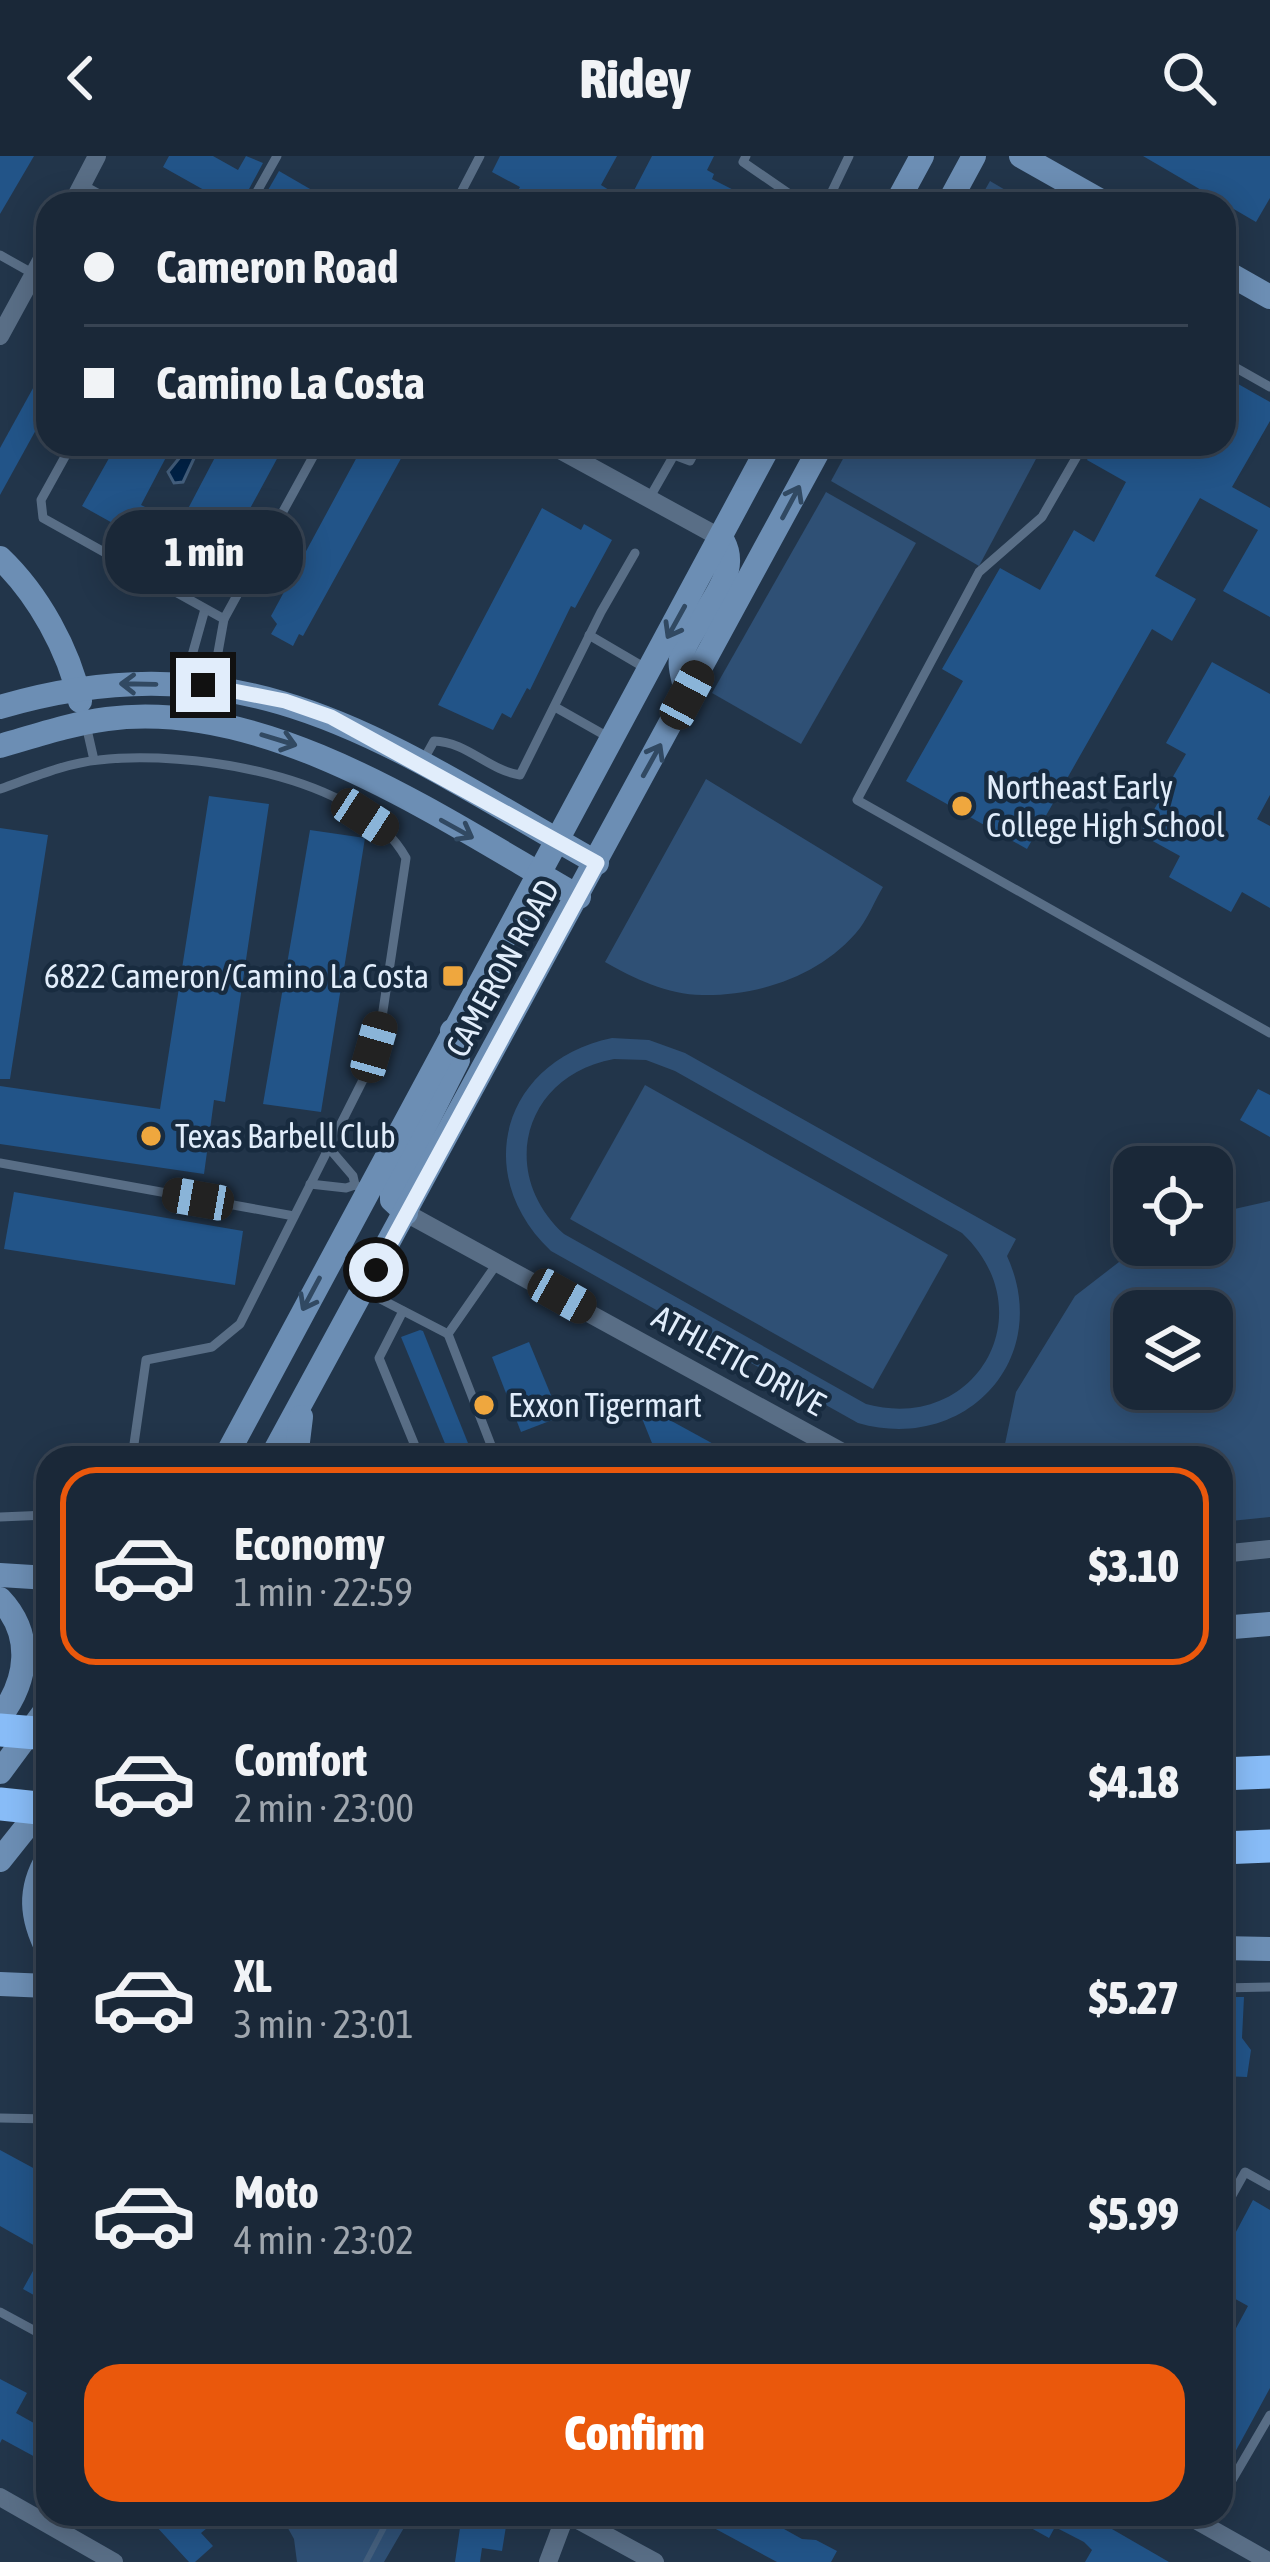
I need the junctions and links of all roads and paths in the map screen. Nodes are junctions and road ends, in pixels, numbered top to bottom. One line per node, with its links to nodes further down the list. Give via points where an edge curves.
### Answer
1 (98, 156): 9 (street)
2 (277, 156): 10 (lane)
3 (479, 156): 11 (lane)
4 (746, 156): 12 (lane, via 743,162)
5 (849, 156): 13 (lane)
6 (922, 156): 14 (main road)
7 (974, 156): 15 (main road)
8 (1033, 159): 16 (main road)
9 (78, 192)
10 (257, 192)
11 (461, 192)
12 (787, 192)
13 (832, 192)
14 (902, 192)
15 (954, 192)
16 (1087, 192)
17 (0, 255): 19 (lane)
18 (36, 270): 19 (street)
19 (34, 274): 22 (street)
20 (1236, 278): 21 (main road)
21 (1270, 297)
22 (0, 336)
23 (1236, 368): 24 (lane)
24 (1270, 387)
25 (65, 456): 36 (lane, via 40,500 43,518)
26 (313, 456): 37 (lane)
27 (575, 456): 32 (street)
28 (673, 456): 32 (lane)
29 (764, 456): 33 (main road, CAMERON ROAD)
30 (816, 456): 43 (main road, CAMERON ROAD, one-way to 30)
31 (1077, 456): 57 (lane, via 1042,517 979,572 857,800)
32 (649, 498): 33 (street)
33 (722, 538): 39 (main road, CAMERON ROAD, one-way to 39); 43 (main road, via 730,565 681,659)
34 (635, 553): 38 (lane)
35 (0, 558): 42 (main road, via 36,600)
36 (205, 608): 37 (lane); 40 (lane)
37 (224, 619): 41 (lane)
38 (590, 635): 39 (lane); 45 (lane)
39 (649, 671): 47 (main road, CAMERON ROAD)
40 (184, 684): 41 (main road); 42 (main road, one-way to 42)
41 (212, 686): 50 (main road, via 331,717)
42 (77, 688): 44 (main road); 46 (main road)
43 (687, 695): 53 (main road, CAMERON ROAD, one-way to 43)
44 (0, 707)
45 (555, 707): 47 (lane); 50 (lane, via 520,775 452,742 434,741)
46 (86, 723): 48 (main road); 49 (lane); 54 (main road, one-way to 54, via 205,721 295,744)
47 (611, 739): 52 (main road, CAMERON ROAD)
48 (0, 746)
49 (94, 760): 51 (lane); 58 (lane, via 219,763 337,799 394,835 406,858 381,1024 368,1070)
50 (422, 764): 52 (main road)
51 (0, 789)
52 (556, 840): 53 (main road); 54 (main road, CAMERON ROAD)
53 (597, 863): 55 (main road, CAMERON ROAD)
54 (538, 874): 55 (main road); 56 (main road, CAMERON ROAD)
55 (579, 897): 62 (main road, CAMERON ROAD)
56 (452, 1030): 61 (main road, CAMERON ROAD); 62 (main road, via 458,1060 392,1191)
57 (1270, 1033)
58 (328, 1148): 60 (lane); 61 (lane)
59 (0, 1163): 63 (lane)
60 (310, 1184): 61 (lane); 63 (lane)
61 (360, 1188): 70 (main road, CAMERON ROAD, one-way to 70)
62 (406, 1213): 64 (street, ATHLETIC DRIVE); 65 (main road, CAMERON ROAD)
63 (294, 1216): 69 (lane, via 240,1324 212,1347 146,1360)
64 (499, 1260): 67 (lane); 75 (street, ATHLETIC DRIVE)
65 (365, 1292): 66 (lane); 68 (main road, CAMERON ROAD)
66 (403, 1311): 67 (lane); 73 (lane, via 379,1358)
67 (448, 1334): 74 (lane)
68 (303, 1403): 71 (main road, CAMERON ROAD); 72 (main road)
69 (134, 1446)
70 (231, 1446)
71 (278, 1446)
72 (298, 1446)
73 (415, 1446)
74 (491, 1446)
75 (832, 1446)
76 (36, 1516): 77 (lane)
77 (0, 1517)
78 (1270, 1550): 79 (street)
79 (1233, 1553)
80 (0, 1599): 83 (main road, via 18,1622 25,1660)
81 (1270, 1624): 82 (main road)
82 (1233, 1627)
83 (0, 1718)
84 (36, 1723): 87 (main road)
85 (0, 1730): 86 (highway, bridge)
86 (36, 1733)
87 (0, 1772)
88 (1270, 1772): 89 (highway)
89 (1233, 1774)
90 (0, 1804): 91 (highway, bridge)
91 (36, 1808)
92 (36, 1814): 95 (main road)
93 (1270, 1846): 94 (highway)
94 (1233, 1848)
95 (0, 1860)
96 (36, 1884): 97 (main road)
97 (36, 1922)
98 (1233, 1948): 99 (main road)
99 (1270, 1948)
100 (0, 1984): 101 (main road)
101 (36, 1986)
102 (1270, 1987): 103 (lane)
103 (1233, 1988)
104 (0, 2117): 105 (lane)
105 (36, 2118)
106 (1270, 2186): 107 (lane, via 1245,2172)
107 (1233, 2194)
108 (0, 2312): 109 (lane)
109 (36, 2332)
110 (1270, 2415): 111 (lane)
111 (1233, 2478)
112 (0, 2497): 113 (street)
113 (36, 2517)
114 (51, 2526): 118 (street)
115 (562, 2526): 119 (street)
116 (589, 2526): 120 (street)
117 (1219, 2526): 121 (street)
118 (115, 2562)
119 (548, 2562)
120 (656, 2562)
121 (1270, 2562)

